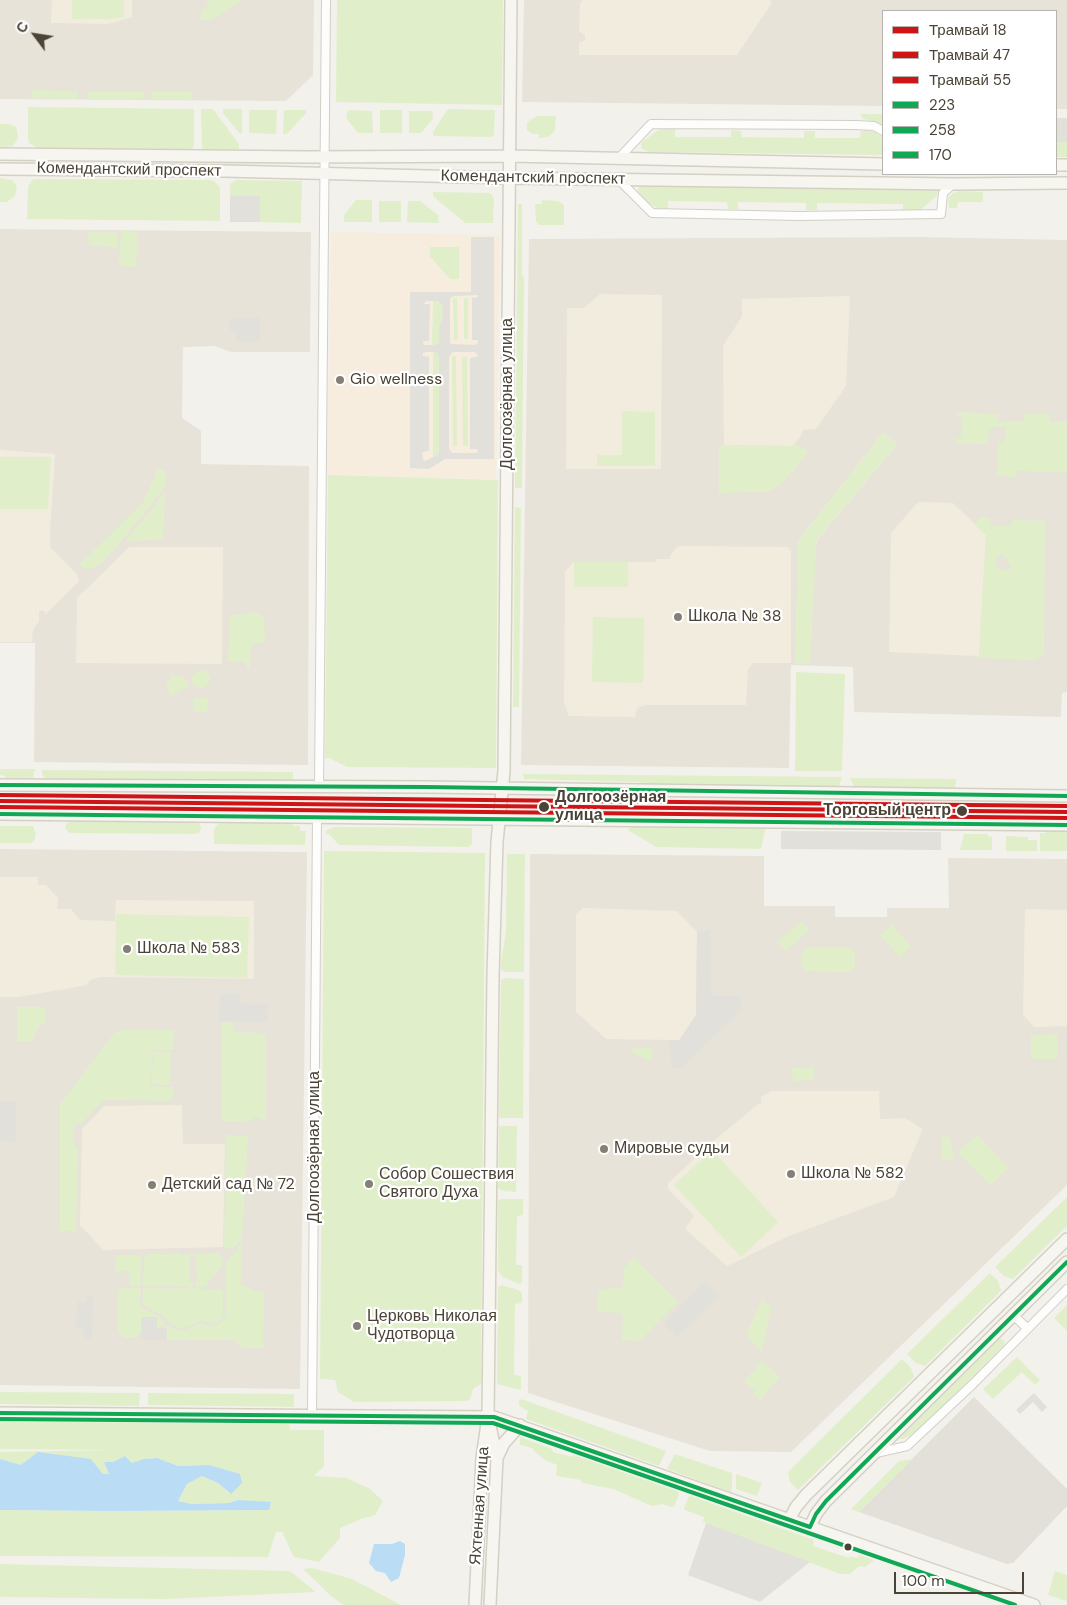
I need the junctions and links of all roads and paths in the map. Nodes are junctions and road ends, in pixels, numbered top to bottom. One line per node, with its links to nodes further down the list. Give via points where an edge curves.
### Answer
1 (326, 0): 5 (street)
2 (511, 0): 6 (main road, Долгоозёрная улица)
3 (882, 131): 7 (street, via 874,126 856,125 651,124)
4 (0, 154): 5 (main road, Комендантский проспект)
5 (324, 156): 6 (main road, Комендантский проспект); 10 (street)
6 (509, 156): 7 (main road, Комендантский проспект); 11 (main road, Долгоозёрная улица)
7 (619, 158): 8 (main road, Комендантский проспект)
8 (882, 164)
9 (0, 169): 10 (main road, Комендантский проспект)
10 (324, 174): 11 (main road, Комендантский проспект); 16 (street)
11 (509, 178): 12 (main road, Комендантский проспект); 17 (main road, Долгоозёрная улица)
12 (618, 179): 14 (main road, Комендантский проспект); 14 (street, via 652,213 790,216 941,214 943,193)
13 (1067, 183): 14 (main road, Комендантский проспект)
14 (953, 184)
15 (0, 785): 16 (main road)
16 (319, 787): 17 (main road)
17 (502, 788): 18 (main road); 21 (main road, Долгоозёрная улица)
18 (1067, 796)
19 (0, 814): 20 (main road)
20 (317, 818): 21 (main road); 29 (street, Долгоозёрная улица)
21 (499, 819): 22 (main road); 30 (main road, Долгоозёрная улица, via 493,975)
22 (1067, 825)
23 (1067, 1239): 34 (main road, via 806,1495)
24 (1067, 1262): 26 (main road)
25 (1067, 1290): 27 (street)
26 (1013, 1315): 27 (street); 32 (main road)
27 (1027, 1328): 32 (street, via 907,1446)
28 (0, 1413): 29 (main road)
29 (312, 1415): 30 (main road)
30 (488, 1417): 31 (main road); 33 (main road, Яхтенная улица); 36 (main road, Яхтенная улица, via 482,1458)
31 (520, 1425): 33 (main road); 34 (main road)
32 (876, 1453): 35 (main road, via 826,1501)
33 (496, 1458): 37 (main road, Яхтенная улица)
34 (789, 1520): 35 (main road)
35 (810, 1527): 38 (main road)
36 (475, 1605)
37 (490, 1605)
38 (1034, 1605)

